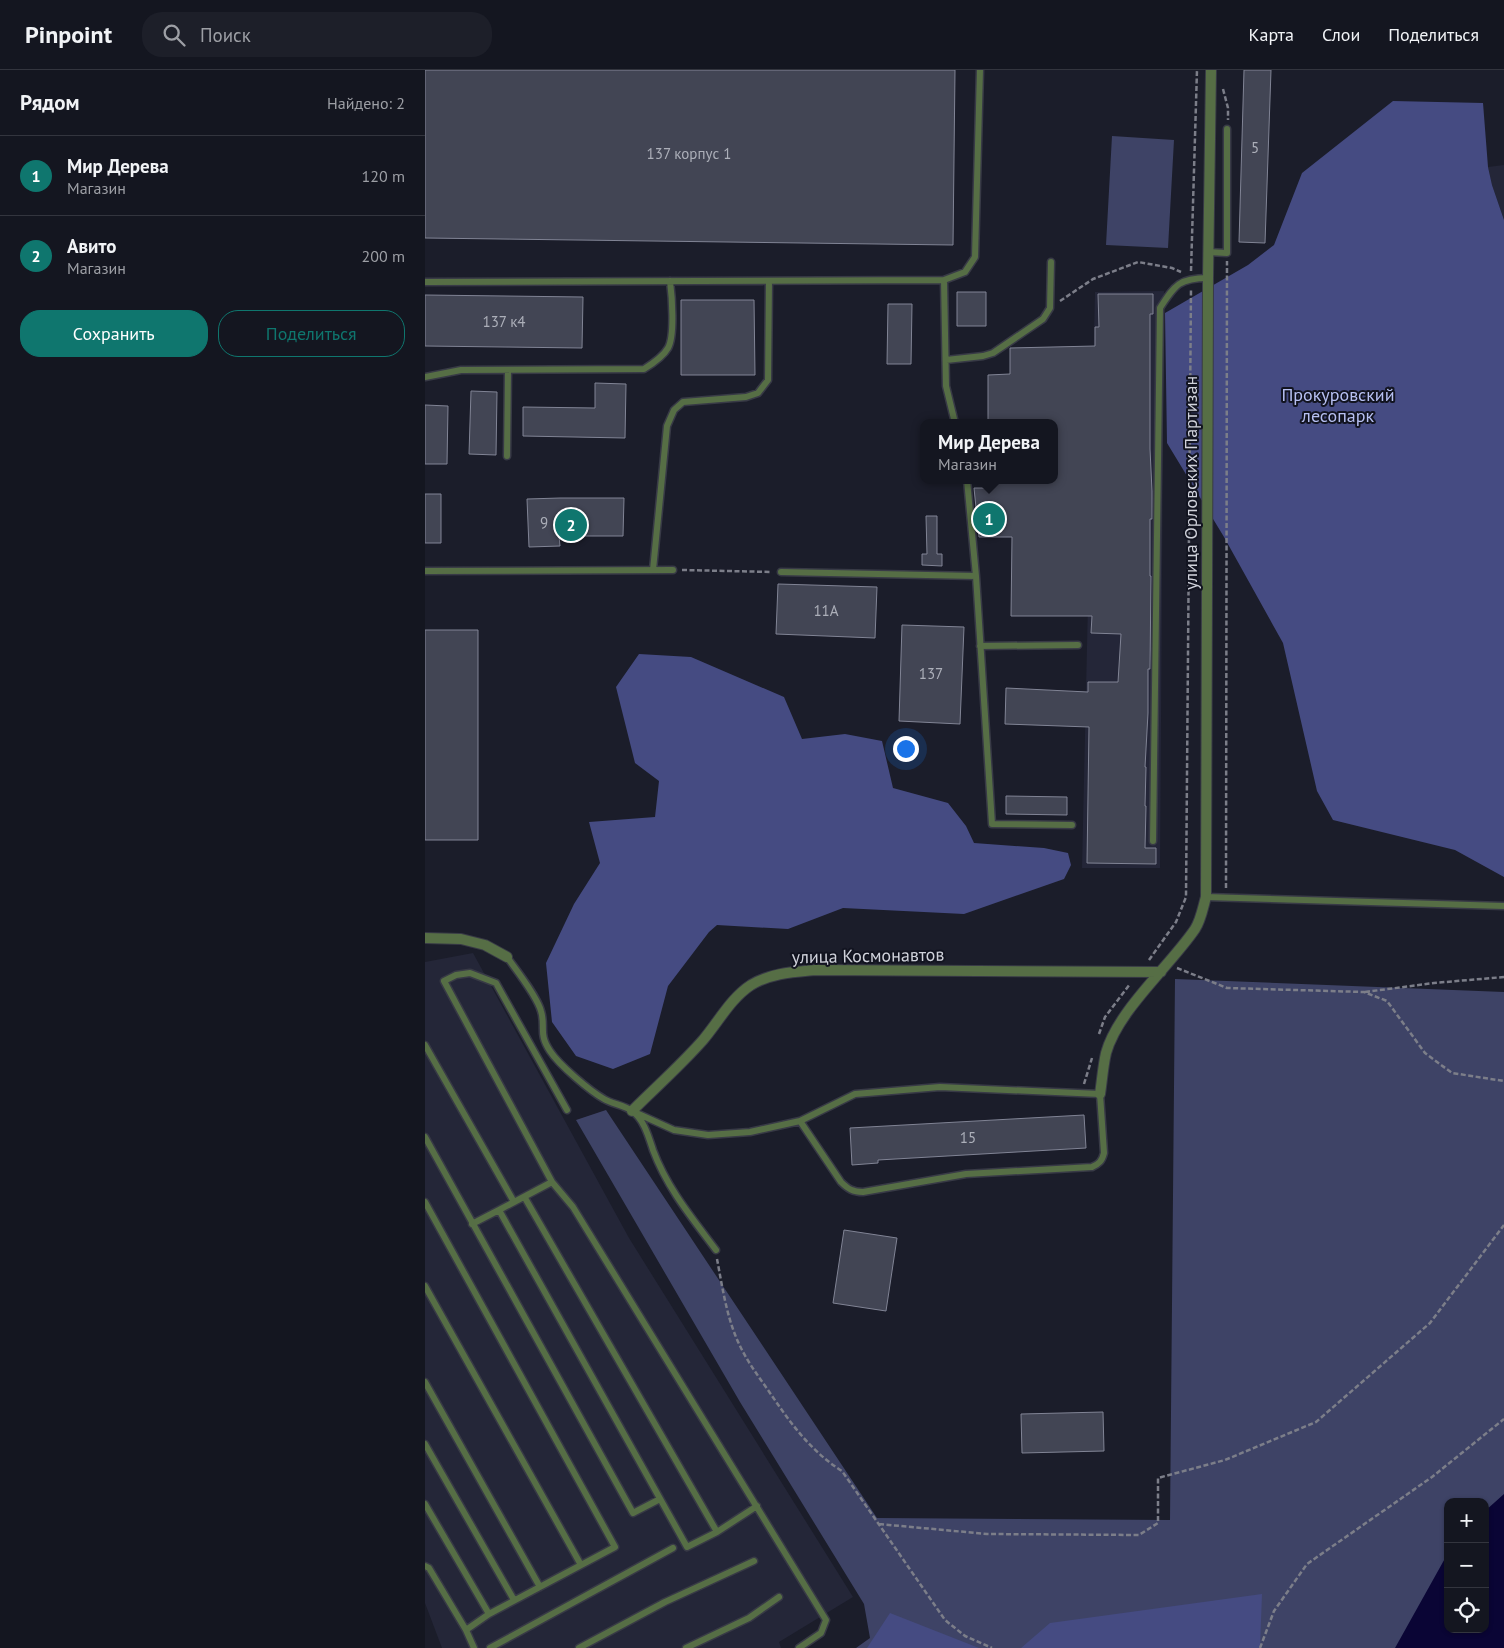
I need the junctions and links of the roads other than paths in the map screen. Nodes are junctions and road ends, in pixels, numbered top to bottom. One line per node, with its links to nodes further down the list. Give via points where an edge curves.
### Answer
1 (980, 70): 7 (lane, via 975,257 965,272)
2 (1211, 70): 4 (street, улица Орловских Партизан)
3 (1227, 129): 4 (lane, via 1227,253)
4 (1208, 252): 6 (street, улица Орловских Партизан)
5 (1051, 262): 11 (lane, via 1050,308 1043,319 993,353)
6 (1208, 278): 25 (lane, via 1191,278 1171,290 1160,308); 26 (street, улица Орловских Партизан)
7 (944, 280): 9 (lane); 11 (lane)
8 (670, 281): 9 (lane); 10 (lane); 12 (lane, via 668,348 644,369)
9 (769, 281): 17 (lane, via 768,380 758,393 746,397 683,402 674,410 667,426)
10 (425, 282)
11 (946, 360): 14 (lane, via 947,386)
12 (508, 370): 13 (lane, via 461,370); 15 (lane)
13 (425, 377)
14 (954, 419)
15 (507, 456)
16 (967, 484): 21 (lane)
17 (653, 570): 18 (lane); 19 (lane)
18 (673, 570)
19 (425, 571)
20 (781, 572): 21 (lane)
21 (976, 576): 23 (lane)
22 (1078, 645): 23 (lane)
23 (980, 646): 24 (lane, via 992,824)
24 (1073, 825)
25 (1153, 841)
26 (1206, 897): 27 (lane); 30 (street, улица Орловских Партизан, via 1196,927)
27 (1504, 906)
28 (425, 938): 29 (street, via 461,939 485,944)
29 (507, 957): 34 (lane, via 541,1010 542,1031 551,1053 587,1087 604,1099)
30 (1164, 968): 32 (street, улица Орловских Партизан, via 1116,1030 1106,1052); 34 (street, улица Космонавтов, via 1141,972 815,970 776,974 751,985 731,1003 697,1046)
31 (425, 1045): 40 (lane)
32 (1100, 1094): 35 (lane, via 940,1087 855,1094); 35 (lane, via 1104,1153 1102,1160 1091,1167 966,1174 863,1192 855,1192 841,1182)
33 (567, 1110): 37 (lane, via 496,983 470,973 444,980)
34 (632, 1111): 35 (lane, via 674,1130 708,1135 749,1132); 43 (lane, via 647,1132 659,1165 678,1200)
35 (800, 1120)
36 (425, 1137): 42 (lane)
37 (552, 1182): 38 (lane); 49 (lane, via 573,1207)
38 (525, 1198): 40 (lane); 50 (lane)
39 (425, 1202): 53 (lane, via 615,1547)
40 (514, 1202): 41 (lane)
41 (499, 1210): 42 (lane); 47 (lane)
42 (473, 1224): 47 (lane, via 633,1513)
43 (715, 1250)
44 (425, 1286): 53 (lane)
45 (425, 1382): 55 (lane)
46 (425, 1444): 57 (lane)
47 (660, 1499): 50 (lane, via 687,1546)
48 (425, 1504): 58 (lane)
49 (757, 1506): 50 (lane); 64 (lane, via 826,1620 821,1633)
50 (717, 1532)
51 (673, 1548): 61 (lane)
52 (754, 1561): 62 (lane, via 665,1602)
53 (581, 1565): 55 (lane)
54 (425, 1566): 59 (lane)
55 (540, 1587): 57 (lane)
56 (779, 1598): 63 (lane, via 749,1618)
57 (514, 1600): 58 (lane)
58 (489, 1614): 59 (lane)
59 (466, 1630): 60 (lane)
60 (474, 1648)
61 (490, 1648)
62 (579, 1648)
63 (686, 1648)
64 (799, 1648)

